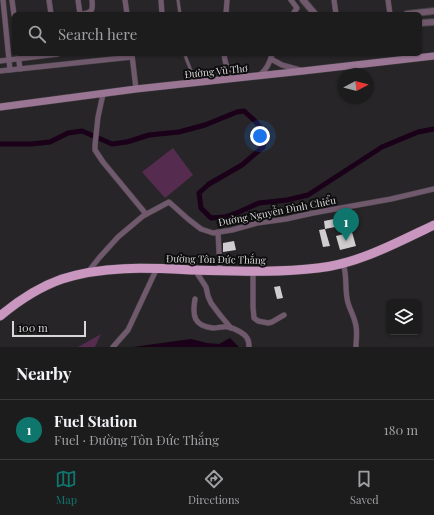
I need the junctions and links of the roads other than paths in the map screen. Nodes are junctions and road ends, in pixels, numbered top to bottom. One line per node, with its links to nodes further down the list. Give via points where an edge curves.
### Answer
1 (3, 0): 31 (street)
2 (12, 0): 16 (street)
3 (49, 0): 17 (street)
4 (78, 0): 18 (street)
5 (92, 0): 19 (street, via 93,8)
6 (125, 0): 20 (street)
7 (161, 0): 21 (street)
8 (178, 0): 22 (lane)
9 (227, 0): 23 (street)
10 (291, 0): 14 (street)
11 (302, 0): 14 (street); 25 (street)
12 (334, 0): 26 (street)
13 (388, 0): 27 (street)
14 (297, 8): 24 (street)
15 (434, 11): 28 (street)
16 (14, 12)
17 (51, 12)
18 (81, 12)
19 (90, 12)
20 (127, 12)
21 (162, 12)
22 (180, 12)
23 (226, 12)
24 (294, 12)
25 (313, 12)
26 (336, 12)
27 (390, 12)
28 (422, 12)
29 (434, 22): 30 (street)
30 (422, 23)
31 (3, 24): 38 (street)
32 (19, 56): 38 (street); 40 (street)
33 (132, 56): 40 (street); 47 (street)
34 (186, 56): 46 (lane)
35 (224, 56): 45 (street, via 228,68)
36 (434, 56): 43 (main road, Đường Vũ Thơ)
37 (271, 57): 43 (street, via 282,65); 44 (street, via 265,71)
38 (9, 60): 39 (street); 41 (street)
39 (0, 61)
40 (20, 69): 41 (street)
41 (10, 70): 42 (street)
42 (0, 71)
43 (303, 71): 44 (main road, Đường Vũ Thơ)
44 (259, 76): 45 (main road, Đường Vũ Thơ)
45 (243, 78): 46 (main road, Đường Vũ Thơ)
46 (196, 83): 47 (main road, Đường Vũ Thơ)
47 (136, 89): 48 (main road, Đường Vũ Thơ)
48 (103, 94): 49 (main road, Đường Vũ Thơ); 51 (street, via 95,150)
49 (0, 107)
50 (434, 189): 53 (street, Đường Nguyễn Đình Chiểu)
51 (146, 214): 53 (street, Đường Nguyễn Đình Chiểu, via 169,202 201,229); 58 (street, Đường Nguyễn Đình Chiểu, via 118,237)
52 (434, 224): 54 (highway, Đường Tôn Đức Thắng, via 383,249)
53 (218, 232): 57 (street)
54 (343, 263): 59 (highway, Đường Tôn Đức Thắng, via 320,268); 66 (street, via 347,299 356,325)
55 (157, 268): 56 (highway, Đường Tôn Đức Thắng); 58 (highway, Đường Tôn Đức Thắng); 64 (street, via 128,330)
56 (196, 270): 57 (highway, Đường Tôn Đức Thắng); 63 (street, via 211,303)
57 (220, 271): 59 (highway, Đường Tôn Đức Thắng)
58 (88, 272): 62 (highway, Đường Tôn Đức Thắng, via 35,291)
59 (253, 272): 61 (street, via 254,318 268,323)
60 (195, 299): 63 (street, via 194,315 198,323 214,328)
61 (284, 315)
62 (0, 316)
63 (232, 328): 65 (street, via 246,336)
64 (113, 347)
65 (249, 347)
66 (356, 347)

